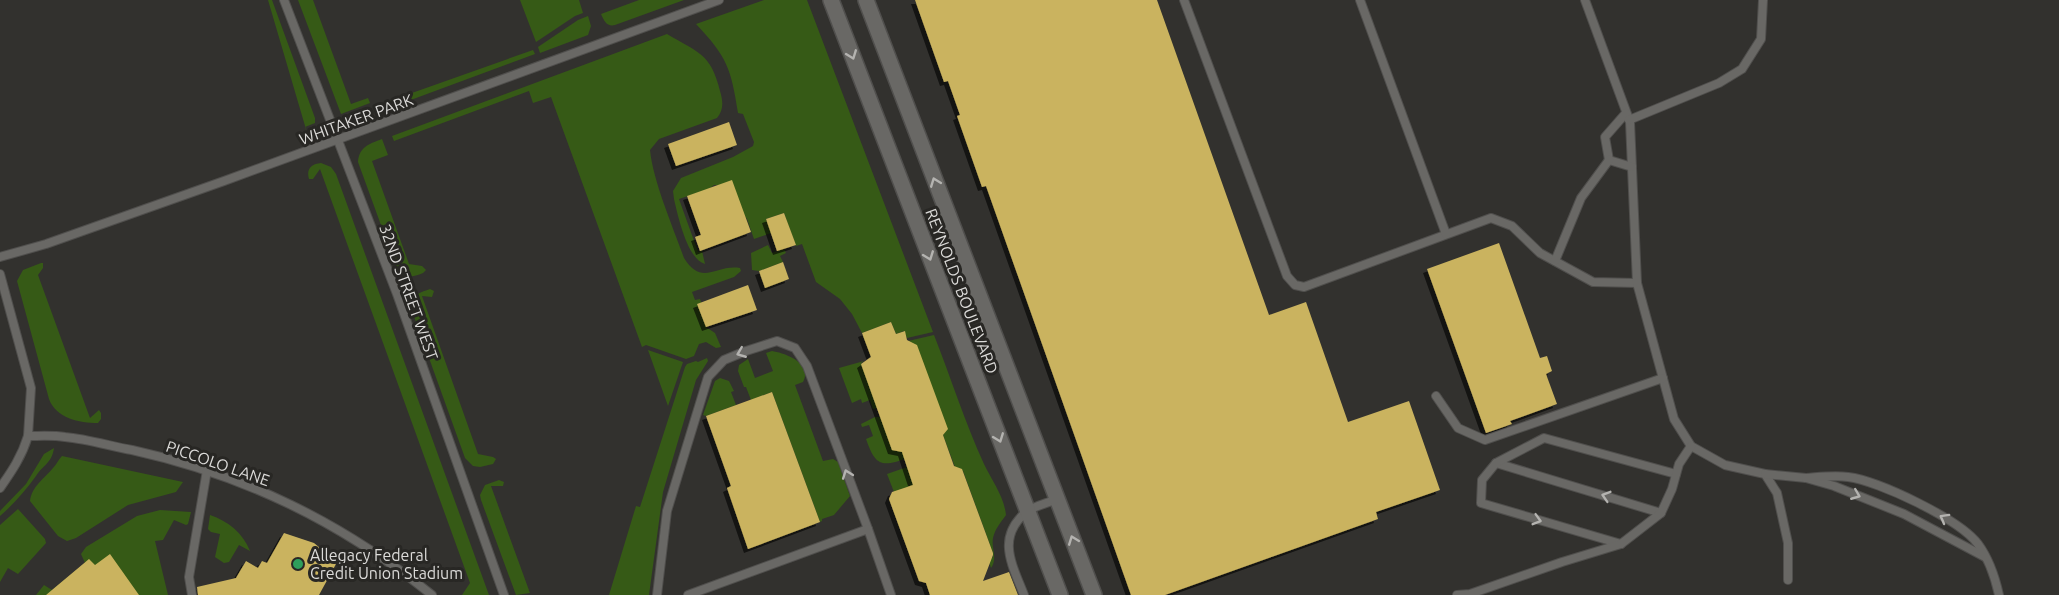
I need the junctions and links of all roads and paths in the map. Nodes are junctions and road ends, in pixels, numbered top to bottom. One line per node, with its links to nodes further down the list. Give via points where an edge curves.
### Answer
1 (284, 0): 10 (lane, 32ND STREET WEST)
2 (719, 0): 10 (lane, WHITAKER PARK)
3 (831, 0): 29 (main road, REYNOLDS BOULEVARD, one-way to 29)
4 (866, 0): 28 (main road, REYNOLDS BOULEVARD, one-way to 4)
5 (1184, 0): 13 (lane, via 1287,276 1295,285 1304,287)
6 (1360, 0): 13 (lane)
7 (1585, 0): 9 (lane)
8 (1762, 0): 9 (lane, via 1761,39 1743,69 1719,83)
9 (1628, 116): 11 (lane, via 1605,137); 12 (lane)
10 (337, 139): 14 (lane, WHITAKER PARK); 37 (lane, 32ND STREET WEST, via 397,294)
11 (1609, 159): 12 (lane); 15 (lane, via 1581,198)
12 (1632, 167): 17 (lane)
13 (1446, 234): 15 (lane, via 1491,218 1512,226 1540,253)
14 (0, 257)
15 (1555, 261): 17 (lane, via 1593,282)
16 (0, 274): 20 (lane, via 31,388)
17 (1637, 283): 18 (lane)
18 (1663, 378): 19 (lane, via 1485,440 1458,428); 21 (lane, via 1674,419)
19 (1436, 396)
20 (28, 436): 23 (lane, PICCOLO LANE, via 64,436); 27 (lane, via 24,451)
21 (1691, 446): 24 (lane); 25 (lane, via 1725,465)
22 (1496, 463): 24 (lane, via 1544,438); 30 (lane, one-way to 22); 32 (lane, one-way to 32, via 1482,480 1481,503)
23 (207, 470): 35 (lane, PICCOLO LANE, via 320,518 392,564); 36 (lane, via 189,577)
24 (1676, 474): 30 (lane)
25 (1765, 474): 26 (lane); 34 (lane, via 1777,493 1788,543)
26 (1806, 478): 33 (lane, one-way to 33, via 1904,514); 33 (lane, one-way to 26, via 1977,542 1951,521 1878,484 1849,477)
27 (0, 488)
28 (1057, 499): 29 (lane); 43 (main road, REYNOLDS BOULEVARD, one-way to 28)
29 (1028, 511): 41 (lane, via 1008,540); 42 (main road, REYNOLDS BOULEVARD)
30 (1662, 513): 32 (lane)
31 (868, 529): 38 (lane, one-way to 38, via 807,366 795,348 777,341 724,360 708,377 667,511); 39 (lane); 40 (lane)
32 (1621, 544): 44 (lane)
33 (1986, 558): 45 (lane)
34 (1788, 580)
35 (428, 594)
36 (192, 595)
37 (504, 595)
38 (657, 595)
39 (688, 595)
40 (891, 595)
41 (1023, 595)
42 (1060, 595)
43 (1094, 595)
44 (1457, 595)
45 (1999, 595)

